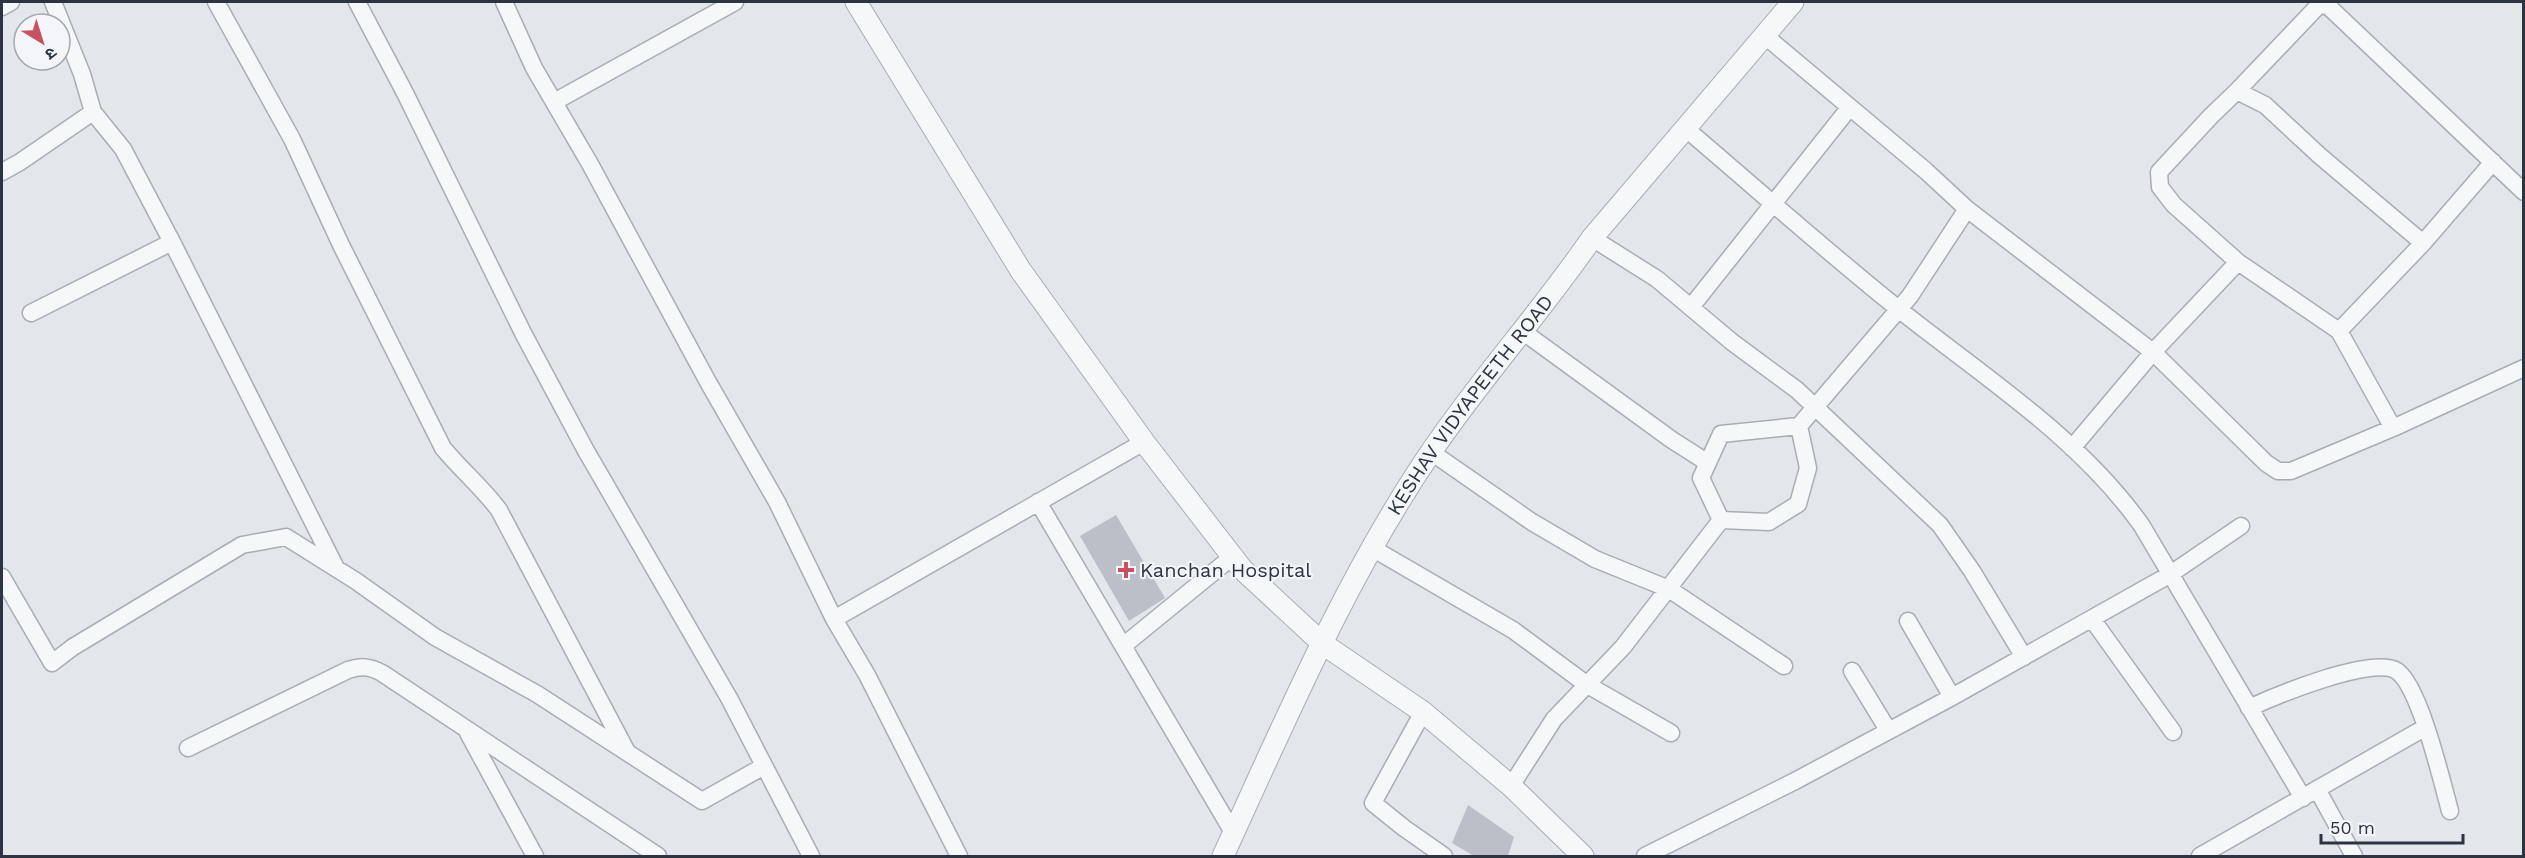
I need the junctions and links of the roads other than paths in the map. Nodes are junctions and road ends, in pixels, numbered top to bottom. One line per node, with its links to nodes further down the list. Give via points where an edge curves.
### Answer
1 (11, 2): 9 (street)
2 (53, 2): 14 (street)
3 (216, 2): 66 (street, via 292,139 443,448 499,510)
4 (357, 2): 67 (street, via 523,333)
5 (504, 2): 12 (street)
6 (735, 2): 12 (street)
7 (856, 2): 35 (street, via 1021,270)
8 (1793, 2): 10 (street, KESHAV VIDYAPEETH ROAD)
9 (2, 7)
10 (1764, 35): 13 (street); 15 (street, KESHAV VIDYAPEETH ROAD)
11 (2237, 92): 16 (street, via 2319,5 2328,6); 23 (street, via 2265,105); 24 (street, via 2159,172 2160,187 2174,205)
12 (554, 102): 48 (street, via 777,502)
13 (1850, 107): 19 (street); 20 (street)
14 (93, 112): 17 (street); 22 (street, via 123,149)
15 (1685, 128): 19 (street); 21 (street, KESHAV VIDYAPEETH ROAD)
16 (2493, 162): 18 (street); 23 (street)
17 (2, 172)
18 (2523, 192)
19 (1773, 203): 25 (street); 26 (street)
20 (1967, 208): 26 (street); 30 (street)
21 (1592, 238): 25 (street, via 1657,279); 28 (street, KESHAV VIDYAPEETH ROAD)
22 (172, 242): 27 (street); 44 (street)
23 (2423, 243): 29 (street)
24 (2238, 262): 29 (street); 30 (street)
25 (1690, 307): 32 (street)
26 (1899, 310): 32 (street); 36 (street)
27 (31, 313)
28 (1522, 331): 37 (street, KESHAV VIDYAPEETH ROAD); 38 (street)
29 (2339, 331): 34 (street)
30 (2153, 352): 34 (street, via 2278,471 2290,471); 36 (street)
31 (2523, 368): 34 (street)
32 (1815, 407): 33 (street); 53 (street, via 1940,525)
33 (1799, 426): 38 (street, via 1721,434); 40 (street, via 1808,468 1798,504 1769,522)
34 (2393, 428)
35 (1144, 442): 39 (street); 43 (street)
36 (2072, 448): 45 (street, via 2125,502)
37 (1431, 452): 42 (street, KESHAV VIDYAPEETH ROAD); 47 (street, via 1532,522 1595,559)
38 (1708, 463): 40 (street, via 1701,478)
39 (1038, 502): 48 (street); 52 (street)
40 (1721, 520): 47 (street)
41 (2241, 526): 45 (street)
42 (1372, 548): 51 (street, KESHAV VIDYAPEETH ROAD); 56 (street, via 1513,630)
43 (1232, 557): 51 (street); 52 (street)
44 (336, 568): 46 (street, via 286,537 242,545 52,663); 66 (street, via 435,637 537,694)
45 (2169, 575): 49 (street); 58 (street)
46 (2, 577)
47 (1669, 589): 54 (street); 56 (street, via 1623,647)
48 (834, 619): 75 (street, via 867,675)
49 (2092, 619): 53 (street); 63 (street)
50 (1908, 621): 57 (street)
51 (1323, 644): 59 (street); 71 (street, KESHAV VIDYAPEETH ROAD)
52 (1123, 646): 71 (street)
53 (2024, 657): 57 (street)
54 (1784, 666)
55 (1852, 671): 62 (street)
56 (1586, 684): 64 (street); 68 (street, via 1554,719)
57 (1952, 697): 62 (street)
58 (2249, 708): 60 (street, via 2308,684 2378,666 2396,671 2408,684); 69 (street)
59 (1423, 712): 68 (street); 77 (street, via 1373,803)
60 (2426, 728): 69 (street); 70 (street)
61 (466, 730): 65 (street, via 382,673 360,666); 72 (street); 73 (street)
62 (1888, 730): 79 (street, via 1833,762)
63 (2173, 732)
64 (1671, 733)
65 (188, 748)
66 (627, 751): 67 (street, via 702,801)
67 (765, 766): 74 (street)
68 (1511, 786): 78 (street)
69 (2310, 793): 80 (street); 81 (street)
70 (2450, 811)
71 (1234, 834): 76 (street, KESHAV VIDYAPEETH ROAD)
72 (535, 856)
73 (658, 856)
74 (811, 856)
75 (959, 856)
76 (1223, 856)
77 (1444, 856)
78 (1583, 856)
79 (1645, 856)
80 (2200, 856)
81 (2354, 856)

